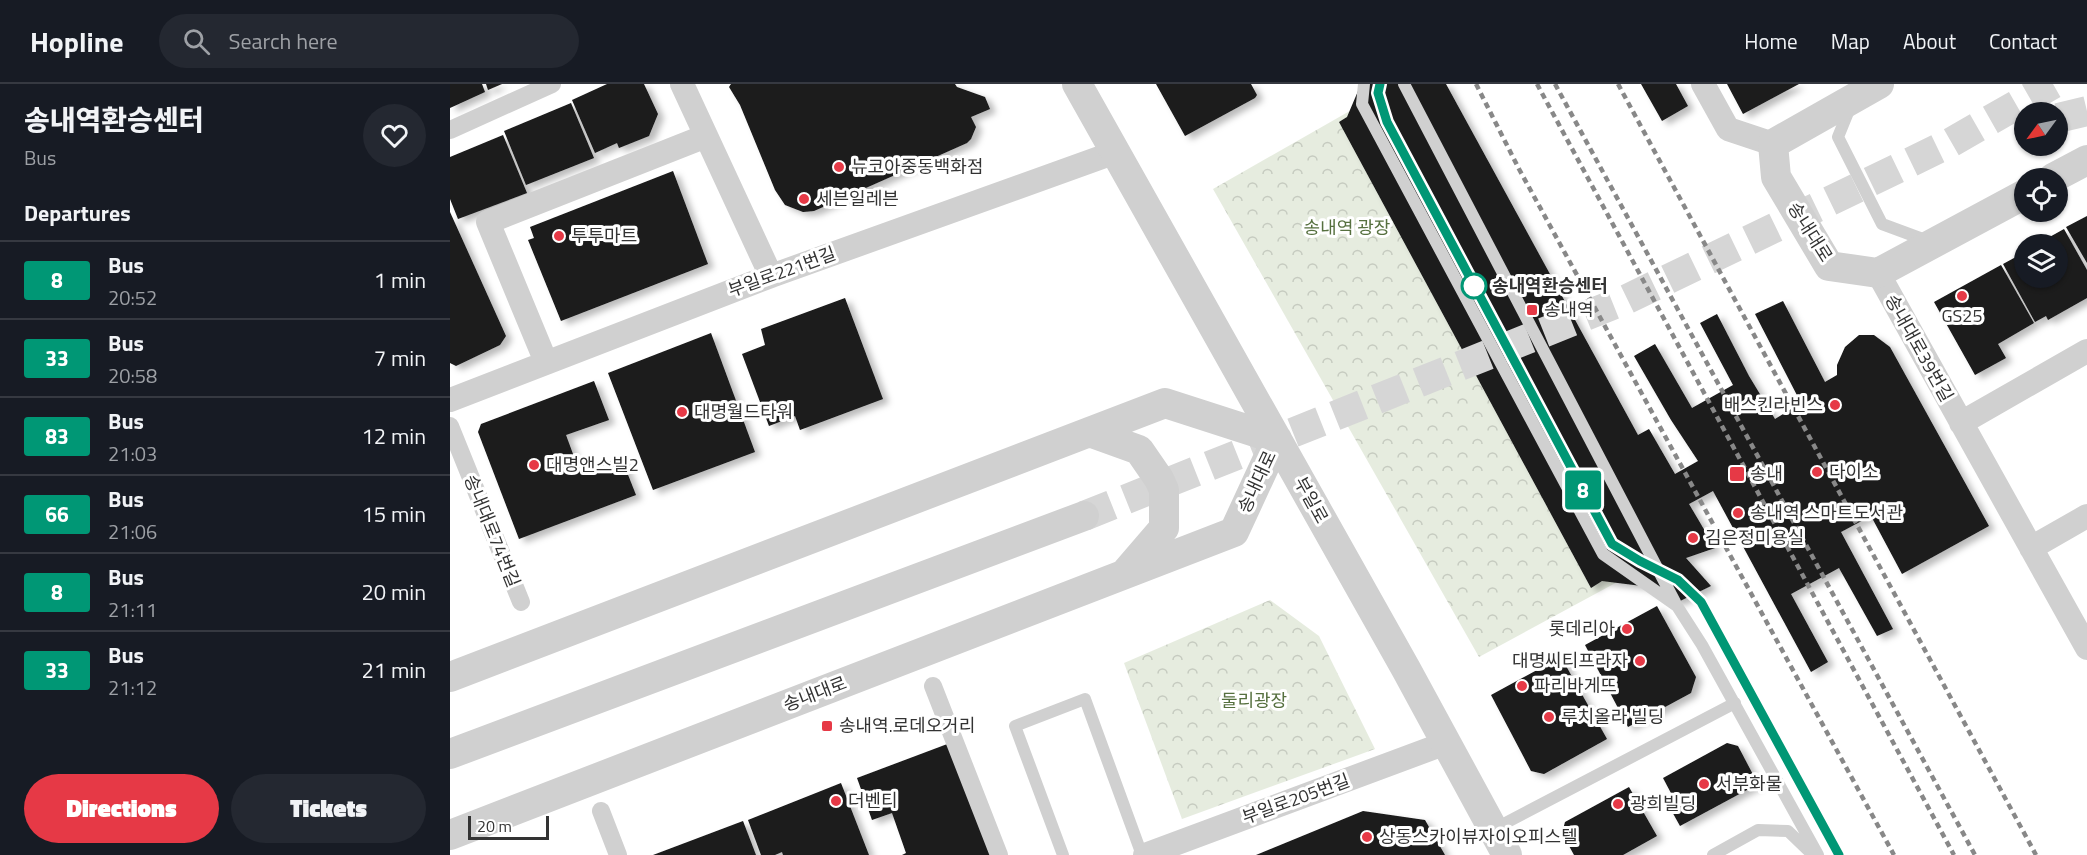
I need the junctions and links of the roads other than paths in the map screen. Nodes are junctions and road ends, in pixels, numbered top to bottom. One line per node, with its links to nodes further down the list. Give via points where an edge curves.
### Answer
1 (552, 84): 10 (street)
2 (682, 84): 11 (street)
3 (1077, 84): 13 (street, 부일로)
4 (1364, 84): 32 (lane, via 1362,104 1604,554)
5 (1380, 84): 49 (lane, bridge, via 1378,93 1387,122 1612,544 1678,580 1701,602)
6 (1404, 84): 32 (lane)
7 (1703, 84): 12 (street, via 1728,129)
8 (1880, 84): 9 (street)
9 (1854, 99): 12 (street); 17 (lane, via 1838,137 1882,224)
10 (450, 130)
11 (706, 136): 19 (street); 21 (street, via 488,222)
12 (1773, 144): 18 (street, 송내대로, via 1776,177 1829,266)
13 (1116, 152): 19 (street, 부일로221번길); 26 (street, 부일로)
14 (2087, 160): 15 (street)
15 (2068, 170)
16 (2014, 200): 17 (street)
17 (1933, 243): 18 (street)
18 (1878, 273): 23 (street, 송내대로39번길)
19 (771, 276): 21 (street, 부일로221번길)
20 (2087, 351): 23 (street, 송내대로39번길)
21 (546, 362): 22 (street, 부일로221번길)
22 (450, 400)
23 (1961, 423): 29 (street, 송내대로39번길)
24 (450, 426): 31 (street, 송내대로74번길)
25 (1089, 432): 26 (street, 송내대로, via 1166,404); 30 (street, via 1138,450 1164,490 1164,528); 34 (street, 송내대로)
26 (1277, 439): 30 (street, 송내대로, via 1234,532); 37 (street, 부일로)
27 (1084, 516): 38 (street)
28 (2087, 516): 29 (street)
29 (2031, 548): 33 (street, 송내대로39번길)
30 (1124, 575): 40 (street, 송내대로)
31 (521, 602)
32 (1677, 606): 36 (lane)
33 (2087, 648)
34 (450, 676)
35 (933, 686): 43 (street)
36 (1735, 703): 41 (lane); 48 (lane)
37 (1446, 743): 41 (street, 부일로); 45 (street, 부일로205번길)
38 (450, 754)
39 (601, 811): 42 (street)
40 (450, 835)
41 (1500, 842)
42 (618, 855)
43 (999, 855)
44 (1063, 855): 45 (lane, via 1015,726 1085,699)
45 (1144, 855)
46 (1713, 855): 47 (lane, via 1758,830 1788,831)
47 (1813, 855)
48 (1818, 855)
49 (1839, 855)

